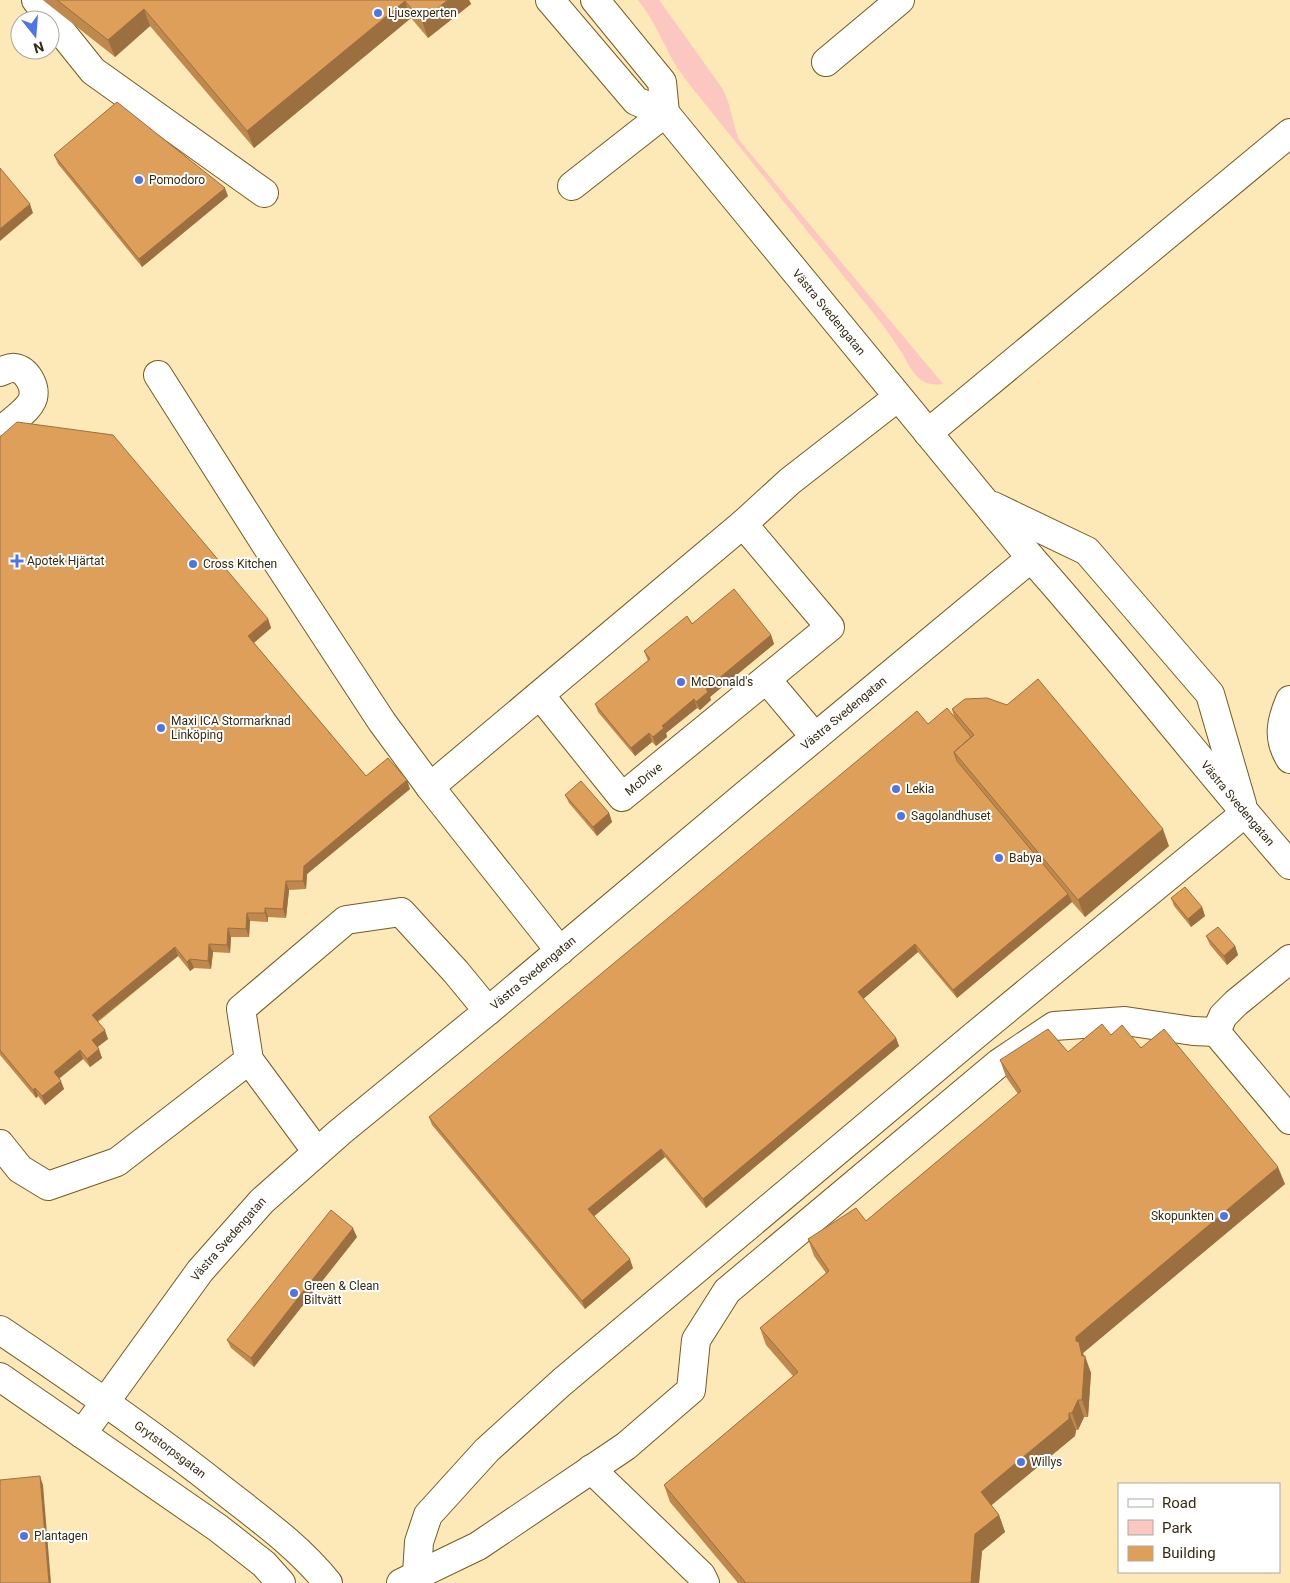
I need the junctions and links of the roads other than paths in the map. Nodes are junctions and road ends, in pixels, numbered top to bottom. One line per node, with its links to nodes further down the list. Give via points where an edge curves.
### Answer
1 (36, 0): 9 (street, via 93,71)
2 (550, 0): 6 (street, Västra Svedengatan, via 636,101)
3 (595, 0): 6 (street, via 662,82)
4 (900, 0): 5 (street)
5 (826, 62)
6 (665, 113): 8 (street); 12 (street, Västra Svedengatan)
7 (1290, 133): 14 (street)
8 (572, 186)
9 (264, 193)
10 (0, 372): 13 (street, via 16,368 26,373 32,384 33,399)
11 (158, 375): 23 (street, via 358,686)
12 (898, 397): 14 (street, Västra Svedengatan); 16 (street, via 790,481)
13 (0, 431)
14 (928, 433): 15 (street, Västra Svedengatan)
15 (987, 503): 17 (street, Västra Svedengatan); 24 (street, via 1087,552 1210,694)
16 (743, 524): 18 (street, via 830,627); 19 (street)
17 (1031, 558): 21 (street, Västra Svedengatan); 24 (street, Västra Svedengatan)
18 (767, 680): 19 (street, McDrive, via 622,797); 21 (street)
19 (540, 695): 23 (street)
20 (1290, 700): 22 (street, via 1281,730 1282,743)
21 (815, 736): 26 (street, Västra Svedengatan)
22 (1290, 759)
23 (430, 788): 26 (street)
24 (1245, 814): 25 (street, Västra Svedengatan); 30 (street)
25 (1290, 865)
26 (560, 951): 28 (street, Västra Svedengatan)
27 (1290, 959): 29 (street, via 1236,1003 1223,1016)
28 (488, 1011): 31 (street, via 401,912 346,920 241,1010); 35 (street, Västra Svedengatan)
29 (1216, 1032): 32 (street, via 1193,1032 1125,1021 1054,1026); 33 (street)
30 (974, 1036): 32 (street); 41 (street, via 562,1382 487,1450 428,1515)
31 (249, 1060): 34 (street, via 117,1162 48,1186 20,1169); 35 (street)
32 (999, 1063): 40 (street, via 727,1291 696,1340 691,1390 626,1446)
33 (1290, 1120)
34 (0, 1144)
35 (317, 1152): 38 (street, Västra Svedengatan, via 262,1201 200,1271)
36 (0, 1330): 38 (street, Grytstorpsgatan)
37 (0, 1377): 39 (street)
38 (105, 1402): 39 (street, Västra Svedengatan); 43 (street, Grytstorpsgatan, via 293,1544)
39 (82, 1434): 42 (street, via 218,1528 264,1564)
40 (591, 1469): 41 (street, via 478,1546); 44 (street, via 701,1575)
41 (409, 1579)
42 (281, 1583)
43 (328, 1583)
44 (705, 1583)

